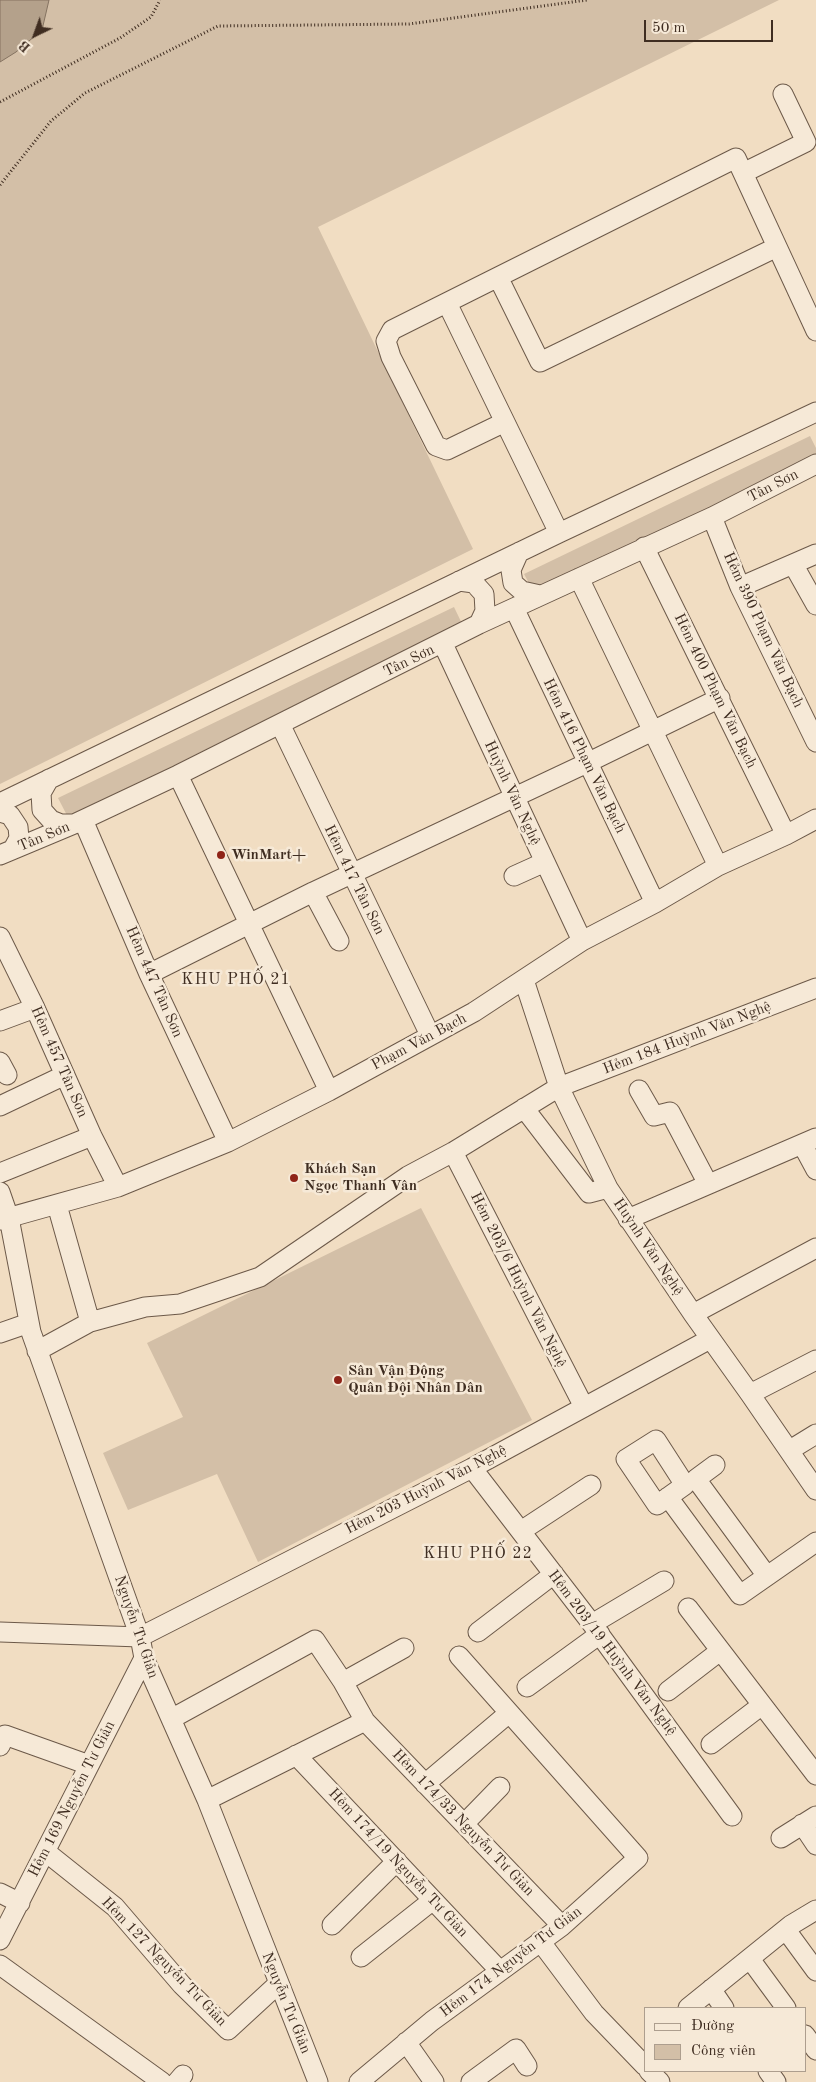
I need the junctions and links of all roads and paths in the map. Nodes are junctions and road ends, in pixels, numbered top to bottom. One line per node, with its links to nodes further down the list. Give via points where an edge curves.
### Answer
1 (160, 0): 4 (path, via 151,17 120,38)
2 (587, 0): 6 (path, via 409,24 218,26 85,93 51,121)
3 (784, 94): 5 (street, via 806,142)
4 (0, 102)
5 (743, 173): 7 (street); 8 (street, via 736,158)
6 (0, 185)
7 (777, 248): 8 (street, via 540,362); 10 (street)
8 (498, 277): 9 (street)
9 (447, 303): 12 (street); 12 (street, via 392,330 386,341 391,357 439,448 446,450)
10 (816, 331)
11 (815, 413): 15 (street)
12 (506, 422): 15 (street)
13 (816, 464): 14 (street, Tân Sơn)
14 (712, 517): 16 (street, Tân Sơn); 22 (street, Hẻm 390 Phạm Văn Bạch)
15 (559, 533): 17 (street)
16 (644, 547): 20 (street, Tân Sơn); 28 (street, Hẻm 400 Phạm Văn Bạch)
17 (518, 552): 21 (street); 23 (street, via 511,570 513,583 522,591)
18 (816, 554): 19 (street)
19 (793, 564): 22 (street); 24 (street)
20 (579, 578): 23 (street, Tân Sơn); 30 (street)
21 (459, 581): 26 (street, via 474,583 484,594 485,611); 34 (street)
22 (740, 587): 31 (street, Hẻm 390 Phạm Văn Bạch)
23 (540, 595): 25 (street, Tân Sơn)
24 (816, 606)
25 (514, 608): 26 (street, Tân Sơn); 32 (street, Hẻm 416 Phạm Văn Bạch)
26 (480, 624): 27 (street, Tân Sơn)
27 (442, 644): 29 (street, Tân Sơn); 35 (street, Huỳnh Văn Nghệ)
28 (720, 698): 30 (street); 40 (street, Hẻm 400 Phạm Văn Bạch)
29 (280, 724): 33 (street, Tân Sơn); 44 (street, Hẻm 417 Tân Sơn)
30 (652, 731): 32 (street); 43 (street)
31 (816, 742)
32 (587, 763): 35 (street); 47 (street, Hẻm 416 Phạm Văn Bạch)
33 (178, 775): 39 (street, Tân Sơn); 48 (street)
34 (49, 779): 36 (street); 39 (street, via 41,793 42,810 50,820 61,824)
35 (514, 797): 42 (street, Huỳnh Văn Nghệ); 44 (street)
36 (0, 803)
37 (0, 812): 41 (street, via 10,815 18,827 19,838)
38 (816, 819): 40 (street, Phạm Văn Bạch)
39 (78, 822): 41 (street, Tân Sơn); 52 (street, Hẻm 447 Tân Sơn)
40 (786, 835): 43 (street, Phạm Văn Bạch)
41 (7, 852)
42 (545, 862): 45 (street); 51 (street, Huỳnh Văn Nghệ)
43 (718, 866): 47 (street, Phạm Văn Bạch)
44 (351, 874): 46 (street); 57 (street, Hẻm 417 Tân Sơn)
45 (514, 876)
46 (313, 892): 48 (street); 50 (street)
47 (655, 904): 51 (street, Phạm Văn Bạch)
48 (248, 924): 52 (street); 61 (street)
49 (0, 937): 55 (street, Hẻm 457 Tân Sơn)
50 (339, 941)
51 (582, 941): 53 (street, Phạm Văn Bạch)
52 (149, 974): 66 (street, Hẻm 447 Tân Sơn)
53 (524, 980): 57 (street, Phạm Văn Bạch); 59 (street, Huỳnh Văn Nghệ)
54 (816, 988): 59 (street, Hẻm 184 Huỳnh Văn Nghệ)
55 (35, 1008): 56 (street); 58 (street, Hẻm 457 Tân Sơn)
56 (0, 1021)
57 (430, 1035): 61 (street, Phạm Văn Bạch)
58 (65, 1075): 62 (street); 64 (street, Hẻm 457 Tân Sơn)
59 (559, 1087): 63 (street, Hẻm 184 Huỳnh Văn Nghệ); 72 (street, Huỳnh Văn Nghệ)
60 (639, 1090): 70 (street, via 654,1116 670,1112)
61 (330, 1091): 66 (street, Phạm Văn Bạch)
62 (0, 1106)
63 (524, 1108): 67 (street, Hẻm 184 Huỳnh Văn Nghệ); 72 (street, via 589,1193)
64 (92, 1136): 69 (street); 71 (street, Hẻm 457 Tân Sơn)
65 (809, 1141): 68 (street); 70 (street)
66 (228, 1142): 71 (street, Phạm Văn Bạch)
67 (453, 1152): 79 (street, Hẻm 184 Huỳnh Văn Nghệ, via 375,1197 260,1277 180,1304 145,1307); 86 (street, Hẻm 203/6 Huỳnh Văn Nghệ)
68 (816, 1170)
69 (0, 1173)
70 (708, 1184): 76 (street)
71 (118, 1187): 74 (street, Phạm Văn Bạch)
72 (608, 1188): 76 (street, Huỳnh Văn Nghệ)
73 (0, 1192): 75 (street, Nguyễn Tư Giản)
74 (57, 1205): 75 (street, Phạm Văn Bạch); 79 (street)
75 (4, 1219): 80 (street, Nguyễn Tư Giản)
76 (628, 1219): 78 (street, Huỳnh Văn Nghệ)
77 (816, 1248): 78 (street)
78 (693, 1314): 82 (street, Huỳnh Văn Nghệ)
79 (90, 1322): 83 (street, Hẻm 184 Huỳnh Văn Nghệ)
80 (29, 1323): 81 (street); 83 (street, Nguyễn Tư Giản)
81 (0, 1333)
82 (710, 1339): 85 (street, Huỳnh Văn Nghệ); 86 (street, Hẻm 203 Huỳnh Văn Nghệ)
83 (37, 1351): 103 (street, Nguyễn Tư Giản)
84 (816, 1360): 85 (street)
85 (750, 1394): 88 (street, Huỳnh Văn Nghệ)
86 (584, 1407): 90 (street, Hẻm 203 Huỳnh Văn Nghệ)
87 (816, 1434): 88 (street)
88 (790, 1450): 92 (street, Huỳnh Văn Nghệ)
89 (715, 1465): 97 (street, via 696,1480)
90 (472, 1468): 94 (street, Hẻm 203/19 Huỳnh Văn Nghệ); 103 (street, Hẻm 203 Huỳnh Văn Nghệ)
91 (591, 1485): 94 (street)
92 (816, 1490)
93 (668, 1497): 97 (street, via 740,1595)
94 (521, 1531): 96 (street, Hẻm 203/19 Huỳnh Văn Nghệ)
95 (816, 1542): 97 (street)
96 (554, 1574): 100 (street, Hẻm 203/19 Huỳnh Văn Nghệ); 102 (street)
97 (767, 1576)
98 (664, 1581): 100 (street)
99 (688, 1608): 105 (street)
100 (596, 1629): 109 (street); 123 (street, Hẻm 203/19 Huỳnh Văn Nghệ)
101 (0, 1632): 103 (street)
102 (478, 1632)
103 (140, 1637): 107 (street, Nguyễn Tư Giản)
104 (404, 1648): 108 (street)
105 (720, 1651): 110 (street); 111 (street)
106 (458, 1656): 112 (street, Hẻm 174 Nguyễn Tư Giản)
107 (144, 1658): 113 (street, Nguyễn Tư Giản); 118 (street, Hẻm 169 Nguyễn Tư Giản)
108 (343, 1682): 113 (street, Hẻm 174/33 Nguyễn Tư Giản, via 315,1640); 114 (street, Hẻm 174/33 Nguyễn Tư Giản)
109 (527, 1687)
110 (668, 1692)
111 (762, 1705): 115 (street); 119 (street)
112 (509, 1713): 120 (street); 135 (street, Hẻm 174 Nguyễn Tư Giản, via 638,1858)
113 (171, 1719): 122 (street, Nguyễn Tư Giản)
114 (365, 1720): 117 (street); 120 (street, Hẻm 174/33 Nguyễn Tư Giản)
115 (711, 1744)
116 (0, 1746): 118 (street, via 5,1735)
117 (296, 1755): 122 (street); 129 (street, Hẻm 174/19 Nguyễn Tư Giản)
118 (89, 1765): 128 (street, Hẻm 169 Nguyễn Tư Giản)
119 (816, 1775)
120 (425, 1784): 125 (street, Hẻm 174/33 Nguyễn Tư Giản)
121 (500, 1787): 125 (street)
122 (207, 1800): 144 (street, Nguyễn Tư Giản)
123 (732, 1816)
124 (809, 1820): 126 (street); 127 (street)
125 (464, 1824): 135 (street, Hẻm 174/33 Nguyễn Tư Giản)
126 (781, 1838)
127 (816, 1845)
128 (46, 1852): 132 (street, Hẻm 169 Nguyễn Tư Giản); 144 (street, Hẻm 127 Nguyễn Tư Giản, via 115,1907 182,1985 228,2030)
129 (397, 1861): 131 (street, Hẻm 174/19 Nguyễn Tư Giản); 134 (street)
130 (0, 1894): 132 (street)
131 (433, 1900): 139 (street); 142 (street, Hẻm 174/19 Nguyễn Tư Giản)
132 (20, 1903): 137 (street, Hẻm 169 Nguyễn Tư Giản)
133 (816, 1910): 136 (street)
134 (332, 1925)
135 (562, 1926): 138 (street, Hẻm 174 Nguyễn Tư Giản)
136 (786, 1930): 140 (street); 143 (street)
137 (0, 1940)
138 (540, 1941): 142 (street, Hẻm 174 Nguyễn Tư Giản); 152 (street, via 594,2013)
139 (361, 1956)
140 (750, 1959): 145 (street); 148 (street)
141 (0, 1965): 155 (street)
142 (500, 1971): 150 (street, Hẻm 174 Nguyễn Tư Giản)
143 (816, 1972)
144 (278, 1984): 156 (street, Nguyễn Tư Giản)
145 (711, 1989): 146 (street); 147 (street)
146 (689, 2007)
147 (723, 2007)
148 (785, 2007)
149 (806, 2036): 151 (street)
150 (406, 2042): 157 (street, Hẻm 174 Nguyễn Tư Giản); 158 (street)
151 (816, 2050)
152 (641, 2055)
153 (527, 2066): 159 (street, via 516,2049)
154 (650, 2072): 160 (street)
155 (162, 2082)
156 (318, 2082)
157 (359, 2082)
158 (434, 2082)
159 (471, 2082)
160 (660, 2082)

